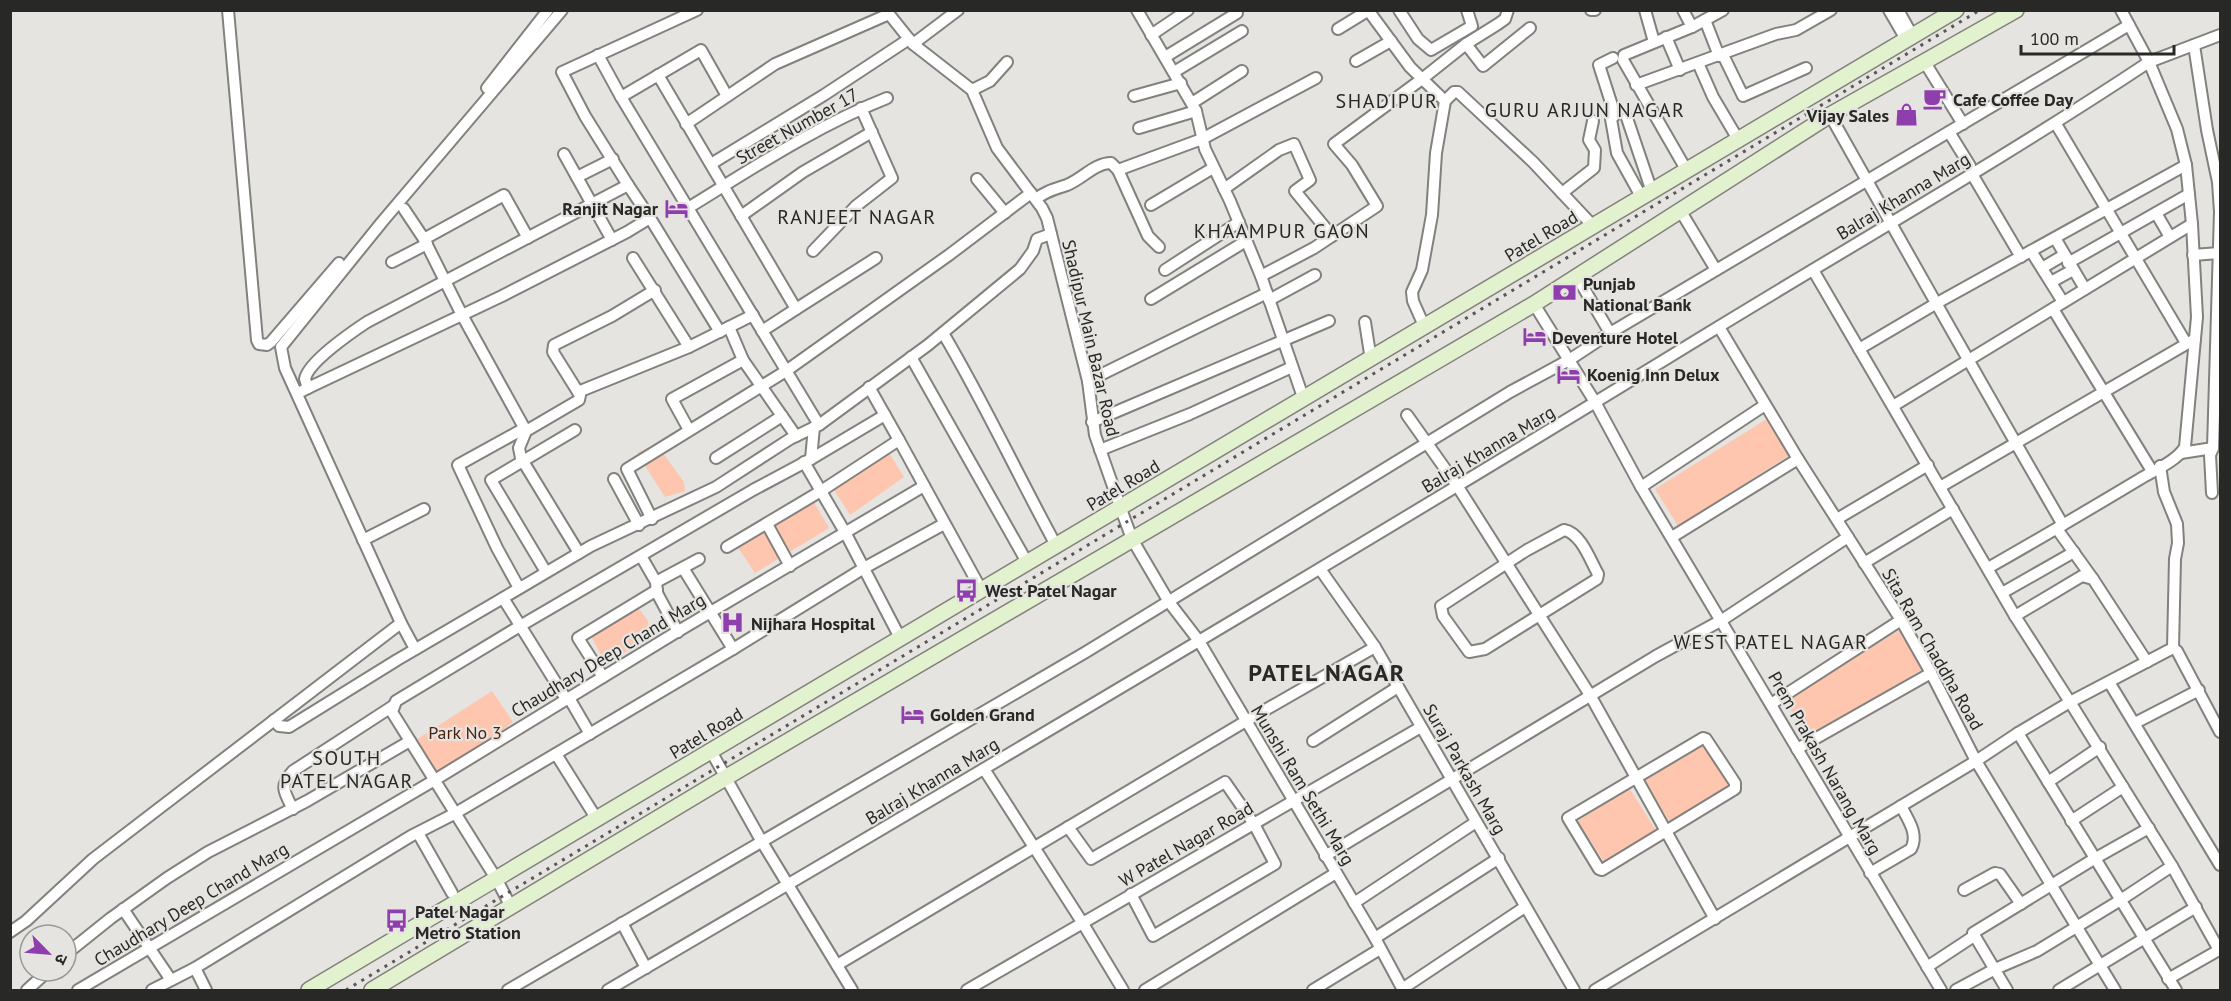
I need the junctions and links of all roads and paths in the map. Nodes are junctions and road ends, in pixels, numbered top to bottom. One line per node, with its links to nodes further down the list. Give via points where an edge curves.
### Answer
1 (228, 10): 2 (street, via 257,340 262,345 271,342 389,205)
2 (548, 10)
3 (562, 10): 170 (street, via 285,339 281,354)
4 (697, 10): 37 (street)
5 (958, 10): 33 (street)
6 (1137, 10): 28 (street)
7 (1188, 10): 28 (street)
8 (1399, 10): 9 (street, via 1431,50 1472,26)
9 (1467, 10)
10 (1508, 10): 35 (street, via 1505,19)
11 (1644, 10): 34 (street)
12 (1683, 10): 24 (street)
13 (1724, 10): 22 (street)
14 (1832, 10): 38 (street, via 1796,30)
15 (1889, 10): 31 (street)
16 (1898, 10): 31 (street)
17 (1956, 10): 31 (main road, Patel Road)
18 (2016, 10): 42 (main road)
19 (2121, 10): 23 (street)
20 (1369, 11): 26 (street); 32 (street)
21 (1237, 14): 39 (street)
22 (1705, 20): 24 (street); 38 (street)
23 (2129, 25): 44 (street); 67 (street)
24 (1692, 27): 30 (street)
25 (1530, 28): 35 (street, via 1483,66)
26 (1338, 29)
27 (1242, 31): 49 (street)
28 (1151, 35): 39 (street)
29 (2220, 35): 36 (street, Balraj Khanna Marg)
30 (1666, 37): 34 (street); 47 (street)
31 (1910, 39): 73 (main road, Patel Road)
32 (1391, 41): 41 (street); 52 (street)
33 (911, 42): 55 (street, Shadipur Main Bazar Road); 56 (street, Shadipur Main Bazar Road, via 889,14 775,64); 76 (street)
34 (1654, 42): 54 (street, via 1624,56)
35 (1466, 44): 52 (street)
36 (2194, 45): 44 (street, Balraj Khanna Marg); 117 (street, via 2218,182)
37 (598, 55): 58 (street); 75 (street, via 562,72)
38 (1721, 55): 45 (street); 46 (street, via 1743,96)
39 (1165, 57): 49 (street)
40 (1612, 58): 90 (street, via 1599,65 1615,115 1611,119 1617,153)
41 (1356, 61)
42 (1924, 61): 63 (main road); 67 (street)
43 (1007, 62): 55 (street, via 990,81)
44 (2149, 62): 68 (street, Balraj Khanna Marg); 77 (street)
45 (1698, 63): 47 (street); 73 (street)
46 (1806, 68)
47 (1680, 70): 54 (street)
48 (1242, 71): 61 (street)
49 (1174, 72): 53 (street)
50 (658, 75): 56 (street, via 701,50); 58 (street); 66 (street)
51 (1316, 78): 72 (street)
52 (1422, 80): 60 (street); 108 (street, via 1334,144 1377,206)
53 (1180, 83): 57 (street); 61 (street)
54 (1636, 85): 81 (street)
55 (972, 90): 91 (street, Shadipur Main Bazar Road, via 996,148)
56 (727, 96): 66 (street)
57 (1134, 96)
58 (621, 97): 94 (street)
59 (887, 98): 62 (street, Street Number 17)
60 (1445, 101): 88 (street, via 1458,92); 148 (street, via 1436,153 1432,215 1422,270 1412,292)
61 (1194, 107): 69 (street); 72 (street)
62 (861, 108): 70 (street); 86 (street, Street Number 17, via 803,137)
63 (1830, 115): 84 (street); 96 (main road)
64 (1627, 118): 90 (street)
65 (1593, 121): 88 (street, via 1589,140 1595,150 1594,168)
66 (686, 124): 76 (street)
67 (1963, 124): 71 (street)
68 (2056, 124): 80 (street, Balraj Khanna Marg); 97 (street)
69 (1139, 128)
70 (872, 132): 100 (street, via 803,172); 116 (street, via 892,178 856,206)
71 (1948, 132): 80 (street); 84 (street)
72 (1202, 138): 78 (street); 79 (street)
73 (1739, 141): 81 (main road, Patel Road)
74 (564, 154): 82 (street)
75 (613, 159): 82 (street); 85 (street)
76 (711, 164): 86 (street)
77 (2186, 165): 89 (street); 97 (street)
78 (1213, 168): 87 (street); 93 (street)
79 (1118, 170): 91 (street, via 1115,165 1104,163 1068,184); 115 (street, via 1148,236)
80 (1971, 170): 103 (street, Balraj Khanna Marg); 118 (street)
81 (1687, 171): 90 (main road, Patel Road)
82 (577, 177): 92 (street)
83 (977, 179): 98 (street)
84 (1867, 180): 103 (street); 127 (street)
85 (628, 185): 92 (street); 101 (street)
86 (723, 186): 94 (street, Street Number 17); 100 (street)
87 (1224, 189): 102 (street); 108 (street, via 1279,150 1294,144 1310,180 1295,191)
88 (1562, 193): 105 (street)
89 (2189, 194): 99 (street); 104 (street)
90 (1647, 195): 105 (main road, Patel Road)
91 (1033, 196): 98 (street); 107 (street, Shadipur Main Bazar Road, via 1045,212)
92 (591, 205): 110 (street); 112 (street)
93 (1151, 205)
94 (688, 208): 144 (street)
95 (404, 209): 114 (street)
96 (1680, 210): 127 (street); 130 (main road)
97 (2106, 210): 106 (street); 111 (street)
98 (1005, 213): 163 (street)
99 (2156, 213): 106 (street); 109 (street)
100 (741, 216): 141 (street)
101 (650, 218): 112 (street); 149 (street)
102 (1239, 222): 113 (street); 126 (street)
103 (1891, 223): 128 (street, Balraj Khanna Marg); 139 (street)
104 (2192, 224): 109 (street); 119 (street)
105 (1594, 227): 148 (main road, Patel Road)
106 (2120, 233): 122 (street); 124 (street)
107 (1051, 234): 151 (street, via 1037,239 1020,269); 164 (street, Shadipur Main Bazar Road)
108 (1332, 236): 131 (street)
109 (2170, 237): 122 (street)
110 (528, 238): 114 (street, via 504,195); 132 (street)
111 (2055, 238): 118 (street); 124 (street)
112 (612, 240): 143 (street)
113 (1246, 241): 131 (street); 137 (street)
114 (426, 242): 123 (street); 132 (street)
115 (1159, 247)
116 (813, 251)
117 (2219, 253): 119 (street); 187 (street)
118 (2026, 254): 125 (street); 139 (street)
119 (2193, 255): 154 (street, via 2197,317)
120 (633, 258): 135 (street)
121 (876, 258): 141 (street)
122 (2134, 259): 134 (street); 154 (street)
123 (392, 262)
124 (2068, 263): 125 (street); 133 (street); 134 (street)
125 (2042, 268): 133 (street)
126 (1165, 270)
127 (1716, 270): 152 (street)
128 (1813, 270): 147 (street, Balraj Khanna Marg); 156 (street)
129 (1315, 275): 136 (street)
130 (1576, 275): 140 (main road); 152 (street)
131 (1261, 276): 136 (street)
132 (446, 280): 143 (street); 167 (street, via 367,322 337,343 306,374)
133 (2050, 282): 138 (street)
134 (2085, 289): 138 (street)
135 (654, 290): 155 (street); 169 (street, via 554,345 553,352)
136 (1268, 297): 153 (street); 164 (street)
137 (1151, 299)
138 (2063, 302): 142 (street)
139 (1938, 303): 156 (street); 161 (street)
140 (1534, 304): 160 (street, Prem Prakash Narang Marg); 215 (main road)
141 (796, 309): 150 (street)
142 (2053, 309): 161 (street); 168 (street)
143 (462, 315): 167 (street); 180 (street)
144 (753, 315): 149 (street); 150 (street)
145 (1329, 321): 153 (street)
146 (1365, 322): 159 (street)
147 (1719, 327): 172 (street, Balraj Khanna Marg); 173 (street, Sita Ram Chaddha Road)
148 (1425, 328): 159 (main road, Patel Road)
149 (724, 329): 155 (street); 158 (street)
150 (762, 332): 163 (street)
151 (943, 333): 157 (street); 218 (street)
152 (1610, 333): 160 (street)
153 (1283, 341): 162 (street); 178 (street)
154 (2190, 341): 168 (street); 189 (street, via 2186,443)
155 (689, 347): 169 (street)
156 (1859, 349): 174 (street)
157 (910, 357): 166 (street); 225 (street)
158 (743, 360): 165 (street); 182 (street, via 672,399)
159 (1371, 360): 171 (main road, Patel Road)
160 (1569, 360): 172 (street, Prem Prakash Narang Marg); 185 (street)
161 (1968, 361): 174 (street); 186 (street)
162 (1292, 367): 171 (street); 188 (street)
163 (786, 371): 165 (street); 179 (street)
164 (1088, 381): 178 (street, Shadipur Main Bazar Road)
165 (762, 386): 177 (street); 182 (street)
166 (869, 387): 175 (street); 179 (street)
167 (308, 388): 170 (street)
168 (2103, 391): 186 (street); 195 (street)
169 (578, 392): 180 (street, via 579,400)
170 (297, 394): 216 (street)
171 (1304, 400): 204 (main road, Patel Road)
172 (1595, 402): 198 (street, Balraj Khanna Marg); 199 (street, Prem Prakash Narang Marg)
173 (1765, 405): 191 (street, Sita Ram Chaddha Road); 199 (street)
174 (1893, 406): 194 (street)
175 (885, 415): 184 (street); 193 (street)
176 (1407, 415): 185 (street)
177 (782, 416): 183 (street); 190 (street)
178 (1092, 422): 188 (street, Shadipur Main Bazar Road)
179 (816, 426): 183 (street); 193 (street)
180 (525, 429): 192 (street, via 519,448); 235 (street, via 458,465)
181 (575, 430): 192 (street)
182 (689, 430): 206 (street, via 627,470)
183 (796, 436): 206 (street, via 716,487)
184 (899, 440): 197 (street); 201 (street)
185 (1427, 444): 198 (street); 238 (street)
186 (2016, 444): 200 (street); 211 (street)
187 (2213, 448): 189 (street); 202 (street)
188 (1100, 450): 204 (street, Shadipur Main Bazar Road)
189 (2181, 453): 195 (street)
190 (716, 458)
191 (1798, 459): 207 (street, Sita Ram Chaddha Road); 213 (street)
192 (522, 460): 220 (street); 231 (street, via 491,480)
193 (807, 461): 201 (street); 221 (street)
194 (1928, 465): 200 (street); 207 (street)
195 (2156, 469): 211 (street); 250 (street, via 2177,524)
196 (614, 479): 210 (street)
197 (924, 486): 209 (street); 212 (street, Chaudhary Deep Chand Marg)
198 (1458, 487): 223 (street); 230 (street, Balraj Khanna Marg)
199 (1641, 487): 213 (street, Prem Prakash Narang Marg)
200 (1940, 487): 205 (street)
201 (821, 491): 208 (street); 212 (street)
202 (2212, 493)
203 (424, 509): 216 (street)
204 (1121, 509): 215 (street, Shadipur Main Bazar Road); 218 (main road, Patel Road)
205 (1953, 509): 224 (street); 229 (street)
206 (652, 519): 210 (street)
207 (1838, 519): 214 (street, Sita Ram Chaddha Road)
208 (766, 524): 217 (street); 226 (street)
209 (945, 524): 228 (street); 233 (street)
210 (639, 525): 220 (street)
211 (2060, 527): 219 (street); 229 (street)
212 (846, 534): 226 (street, Chaudhary Deep Chand Marg); 228 (street)
213 (1672, 537): 242 (street, Prem Prakash Narang Marg)
214 (1848, 537): 224 (street, Sita Ram Chaddha Road); 242 (street)
215 (1132, 539): 238 (street, Munshi Ram Sethi Marg); 279 (main road)
216 (363, 540): 244 (street)
217 (727, 547)
218 (1057, 547): 225 (main road, Patel Road)
219 (2074, 552): 232 (street); 236 (street)
220 (579, 553): 231 (street)
221 (641, 556): 234 (street); 245 (street)
222 (699, 559): 227 (street)
223 (1506, 563): 240 (street); 240 (street, via 1554,534 1567,531 1578,539 1599,577); 240 (street, via 1443,603 1443,616 1465,648 1474,652)
224 (1864, 563): 243 (street, Sita Ram Chaddha Road)
225 (1028, 564): 275 (main road, Patel Road)
226 (790, 567): 239 (street, Chaudhary Deep Chand Marg)
227 (683, 568): 234 (street); 239 (street)
228 (864, 568): 247 (street); 252 (street)
229 (1988, 568): 236 (street)
230 (1320, 569): 248 (street, Balraj Khanna Marg); 249 (street, Suraj Parkash Marg)
231 (546, 572): 235 (street)
232 (2093, 579): 241 (street, via 2082,576); 253 (street)
233 (977, 582)
234 (656, 586): 246 (street); 255 (street, via 578,638)
235 (519, 588): 237 (street)
236 (2002, 593): 241 (street)
237 (503, 598): 245 (street); 251 (street)
238 (1169, 602): 248 (street, Munshi Ram Sethi Marg); 298 (street)
239 (710, 613): 246 (street, Chaudhary Deep Chand Marg); 252 (street)
240 (1539, 615): 259 (street)
241 (2015, 616): 261 (street)
242 (1722, 620): 259 (street); 262 (street, Prem Prakash Narang Marg)
243 (1901, 620): 254 (street, Sita Ram Chaddha Road); 262 (street)
244 (400, 623): 251 (street); 264 (street)
245 (520, 626): 260 (street); 263 (street)
246 (678, 632): 255 (street, Chaudhary Deep Chand Marg)
247 (897, 632)
248 (1199, 641): 265 (street, Munshi Ram Sethi Marg); 278 (street, Balraj Khanna Marg)
249 (1375, 647): 257 (street, Suraj Parkash Marg); 265 (street)
250 (2173, 648): 253 (street); 258 (street)
251 (415, 649): 264 (street, via 289,727 279,726)
252 (733, 649): 270 (street)
253 (2147, 662): 256 (street)
254 (1931, 673): 274 (street); 277 (street, Sita Ram Chaddha Road)
255 (603, 677): 260 (street, Chaudhary Deep Chand Marg)
256 (2109, 682): 261 (street); 266 (street)
257 (1398, 687): 267 (street, Suraj Parkash Marg); 272 (street)
258 (2199, 690): 266 (street); 268 (street)
259 (1590, 696): 280 (street); 281 (street)
260 (567, 698): 270 (street); 282 (street, Chaudhary Deep Chand Marg)
261 (2070, 702): 269 (street); 273 (street)
262 (1771, 704): 274 (street, Prem Prakash Narang Marg)
263 (393, 706): 271 (street, via 392,712); 287 (street, via 286,778 285,795)
264 (274, 720): 324 (street, via 93,860)
265 (1246, 721): 285 (street, Munshi Ram Sethi Marg); 293 (street)
266 (2135, 723): 303 (street)
267 (1421, 727): 281 (street, Suraj Parkash Marg); 285 (street, W Patel Nagar Road)
268 (2220, 732)
269 (2018, 733): 277 (street); 283 (street)
270 (590, 734): 276 (street)
271 (410, 741): 282 (street); 287 (street)
272 (1313, 741)
273 (2100, 747): 283 (street); 284 (street)
274 (1797, 749): 297 (street, Prem Prakash Narang Marg)
275 (712, 753): 279 (street); 307 (main road, Patel Road)
276 (556, 754): 288 (street); 289 (street)
277 (1976, 761): 286 (street); 309 (street, Sita Ram Chaddha Road)
278 (984, 769): 299 (street); 308 (street, Balraj Khanna Marg)
279 (725, 778): 298 (street); 316 (main road)
280 (1636, 779): 295 (street); 295 (street, via 1568,821 1602,870); 295 (street, via 1703,738 1735,783 1732,792)
281 (1452, 780): 291 (street, Suraj Parkash Marg); 300 (street)
282 (433, 781): 289 (street); 329 (street, Chaudhary Deep Chand Marg)
283 (2048, 782): 290 (street)
284 (2123, 787): 290 (street); 294 (street)
285 (1293, 802): 292 (street, W Patel Nagar Road); 300 (street, Munshi Ram Sethi Marg)
286 (1901, 806): 297 (street); 306 (street, via 1913,830 1914,843 1911,849)
287 (293, 809): 319 (street, via 208,852)
288 (593, 813)
289 (454, 814): 296 (street); 307 (street)
290 (2071, 821): 302 (street)
291 (1476, 822): 301 (street, Suraj Parkash Marg); 314 (street)
292 (1254, 824): 293 (street, via 1225,782 1091,859); 312 (street, W Patel Nagar Road); 312 (street, via 1275,864 1154,936)
293 (1068, 827): 299 (street)
294 (2149, 828): 302 (street); 304 (street)
295 (1666, 831): 320 (street)
296 (418, 833): 311 (street); 335 (street)
297 (1849, 838): 306 (street, Prem Prakash Narang Marg); 320 (street)
298 (762, 842): 308 (street); 322 (street)
299 (1033, 848): 321 (street); 332 (street)
300 (1325, 856): 305 (street, Munshi Ram Sethi Marg)
301 (1499, 858): 317 (street, Suraj Parkash Marg); 326 (street)
302 (2094, 859): 309 (street); 313 (street)
303 (2220, 865)
304 (2172, 866): 313 (street); 318 (street)
305 (1336, 873): 314 (street, Munshi Ram Sethi Marg); 350 (street)
306 (1870, 873): 334 (street, Prem Prakash Narang Marg)
307 (496, 880): 316 (street); 343 (main road, Patel Road)
308 (788, 885): 332 (street); 336 (street, Balraj Khanna Marg)
309 (2052, 886): 315 (street); 323 (street, Sita Ram Chaddha Road)
310 (1964, 890): 315 (street, via 2000,874)
311 (452, 893)
312 (1131, 894): 321 (street, W Patel Nagar Road)
313 (2119, 901): 323 (street); 327 (street)
314 (1354, 903): 326 (street, Munshi Ram Sethi Marg)
315 (2021, 904): 325 (street, via 1973,933)
316 (511, 907): 344 (main road)
317 (1525, 907): 352 (street); 353 (street, Suraj Parkash Marg)
318 (2196, 907): 327 (street); 331 (street)
319 (123, 909): 328 (street); 329 (street)
320 (1715, 919): 354 (street)
321 (1082, 922): 348 (street, W Patel Nagar Road); 349 (street)
322 (622, 923): 336 (street); 345 (street)
323 (2076, 927): 333 (street, Sita Ram Chaddha Road); 337 (street, via 2037,951)
324 (10, 932)
325 (1974, 936): 334 (street); 337 (street)
326 (1375, 938): 330 (street, Munshi Ram Sethi Marg)
327 (2145, 938): 333 (street); 338 (street)
328 (78, 945)
329 (149, 948): 339 (street); 340 (street, Chaudhary Deep Chand Marg)
330 (1380, 949): 351 (street); 352 (street, Munshi Ram Sethi Marg)
331 (2220, 951): 338 (street)
332 (837, 965): 347 (street)
333 (2100, 966): 358 (street); 359 (street, Sita Ram Chaddha Road)
334 (1927, 967): 355 (street, Prem Prakash Narang Marg)
335 (195, 968): 339 (street); 342 (street)
336 (646, 968): 346 (street, Balraj Khanna Marg)
337 (1995, 969): 356 (street); 357 (street)
338 (2168, 979): 360 (street)
339 (171, 980): 341 (street)
340 (78, 990)
341 (152, 990)
342 (206, 990)
343 (309, 990)
344 (372, 990)
345 (508, 990)
346 (608, 990)
347 (852, 990)
348 (967, 990)
349 (1123, 990)
350 (1144, 990)
351 (1313, 990)
352 (1402, 990)
353 (1574, 990)
354 (1595, 990)
355 (1941, 990)
356 (1956, 990)
357 (2007, 990)
358 (2059, 990)
359 (2115, 990)
360 (2176, 990)

